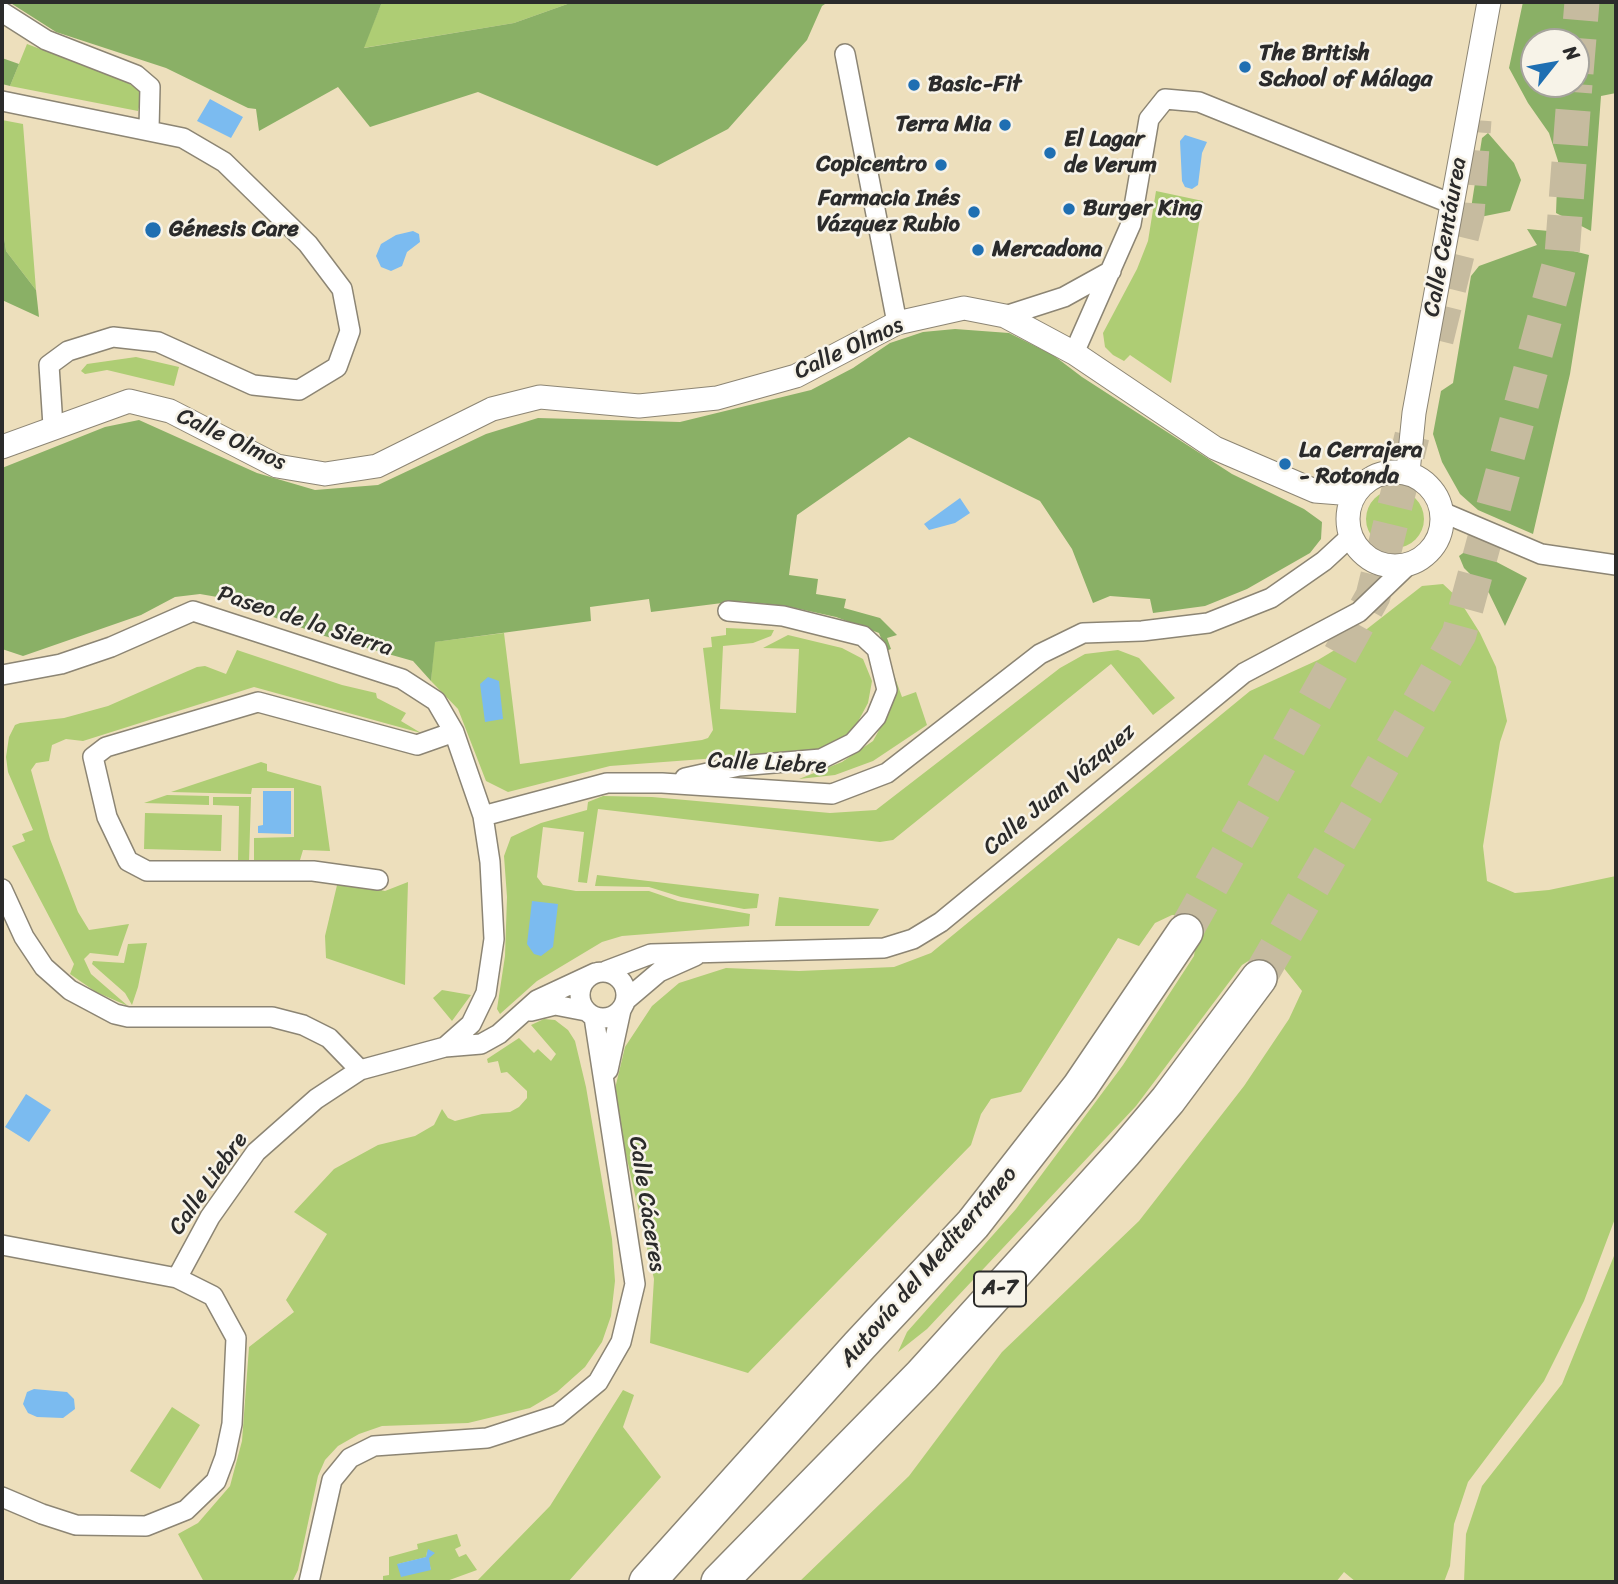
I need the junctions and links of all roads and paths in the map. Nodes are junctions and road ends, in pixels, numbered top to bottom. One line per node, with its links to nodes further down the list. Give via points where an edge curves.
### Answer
1 (1489, 2): 6 (street, Calle Centáurea)
2 (2, 12): 5 (street, via 46,40 136,75 150,87)
3 (845, 54): 9 (street)
4 (2, 101): 5 (street)
5 (149, 129): 11 (street, via 183,138 224,162 308,244 342,289 350,331 337,367 299,390 253,385 158,342 113,337 68,351 48,365)
6 (1452, 204): 7 (street, via 1199,102 1165,99 1149,119 1131,223); 13 (street, Calle Centáurea, via 1414,413)
7 (1111, 271): 8 (street, via 1064,297); 10 (street)
8 (1005, 316): 9 (street, Calle Olmos, via 964,308); 10 (street, Calle Olmos)
9 (897, 323): 11 (street, Calle Olmos, via 796,376 717,398 639,406 540,397 492,409 377,466 325,474 276,466 170,411 129,401)
10 (1074, 353): 14 (street, Calle Olmos, via 1214,448 1315,491)
11 (53, 426): 12 (street, Calle Olmos)
12 (2, 447)
13 (1408, 472): 14 (street, via 1377,474); 15 (street, via 1431,487)
14 (1353, 494): 16 (street, via 1347,515)
15 (1443, 512): 17 (street, via 1433,548); 18 (street, via 1541,554)
16 (1350, 537): 17 (street, via 1364,555 1385,566); 22 (street, Calle Liebre, via 1271,598 1208,623 1083,633 1072,638 1040,654 887,774 832,794)
17 (1408, 565): 27 (street, Calle Juan Vázquez, via 1359,612 1244,673 941,922 912,939 884,947)
18 (1616, 565)
19 (728, 611): 22 (street, via 783,616 863,636 877,649 887,690 876,717 853,743 821,759 739,766)
20 (2, 675): 21 (street, Paseo de la Sierra, via 61,664 111,648 194,611 402,679 436,701)
21 (454, 732): 23 (street, Paseo de la Sierra); 24 (street, via 417,746 258,702 106,747 93,757 107,817 128,861 147,871 313,871)
22 (662, 783): 23 (street, Calle Liebre, via 607,783)
23 (483, 816): 33 (street, Calle Liebre, via 494,939 486,993 471,1024)
24 (377, 880)
25 (2, 889): 34 (street, via 44,967 70,990 115,1014 272,1017 329,1038)
26 (1185, 932): 39 (highway, Autovía del Mediterráneo / A-7, via 1080,1087 973,1224)
27 (709, 951): 28 (street, Calle Juan Vázquez, via 651,954); 30 (street, Calle Juan Vázquez, via 659,972)
28 (600, 972): 30 (street, via 620,978 626,992); 31 (street, Calle Liebre, via 537,1000); 32 (street, via 580,989 582,1005)
29 (1259, 978): 40 (highway, A-7, via 1124,1152 922,1375)
30 (623, 1005): 32 (street, via 609,1017); 35 (street, Calle Cáceres)
31 (523, 1013): 32 (street, Calle Liebre, via 555,1005); 33 (street, Calle Liebre, via 481,1044)
32 (590, 1014): 35 (street, Calle Cáceres)
33 (445, 1047): 34 (street, Calle Liebre)
34 (360, 1070): 37 (street, Calle Liebre, via 316,1099 256,1152 210,1217)
35 (604, 1088): 41 (street, Calle Cáceres, via 635,1284 621,1342 598,1381 558,1415 487,1438 374,1446 350,1458 332,1480)
36 (2, 1245): 37 (street)
37 (177, 1278): 38 (street, via 213,1296 236,1338 232,1424 216,1481 186,1510 146,1526 76,1525)
38 (2, 1497)
39 (682, 1547): 42 (highway); 43 (highway, Autovía del Mediterráneo / A-7)
40 (720, 1581)
41 (309, 1582)
42 (637, 1582)
43 (647, 1582)

